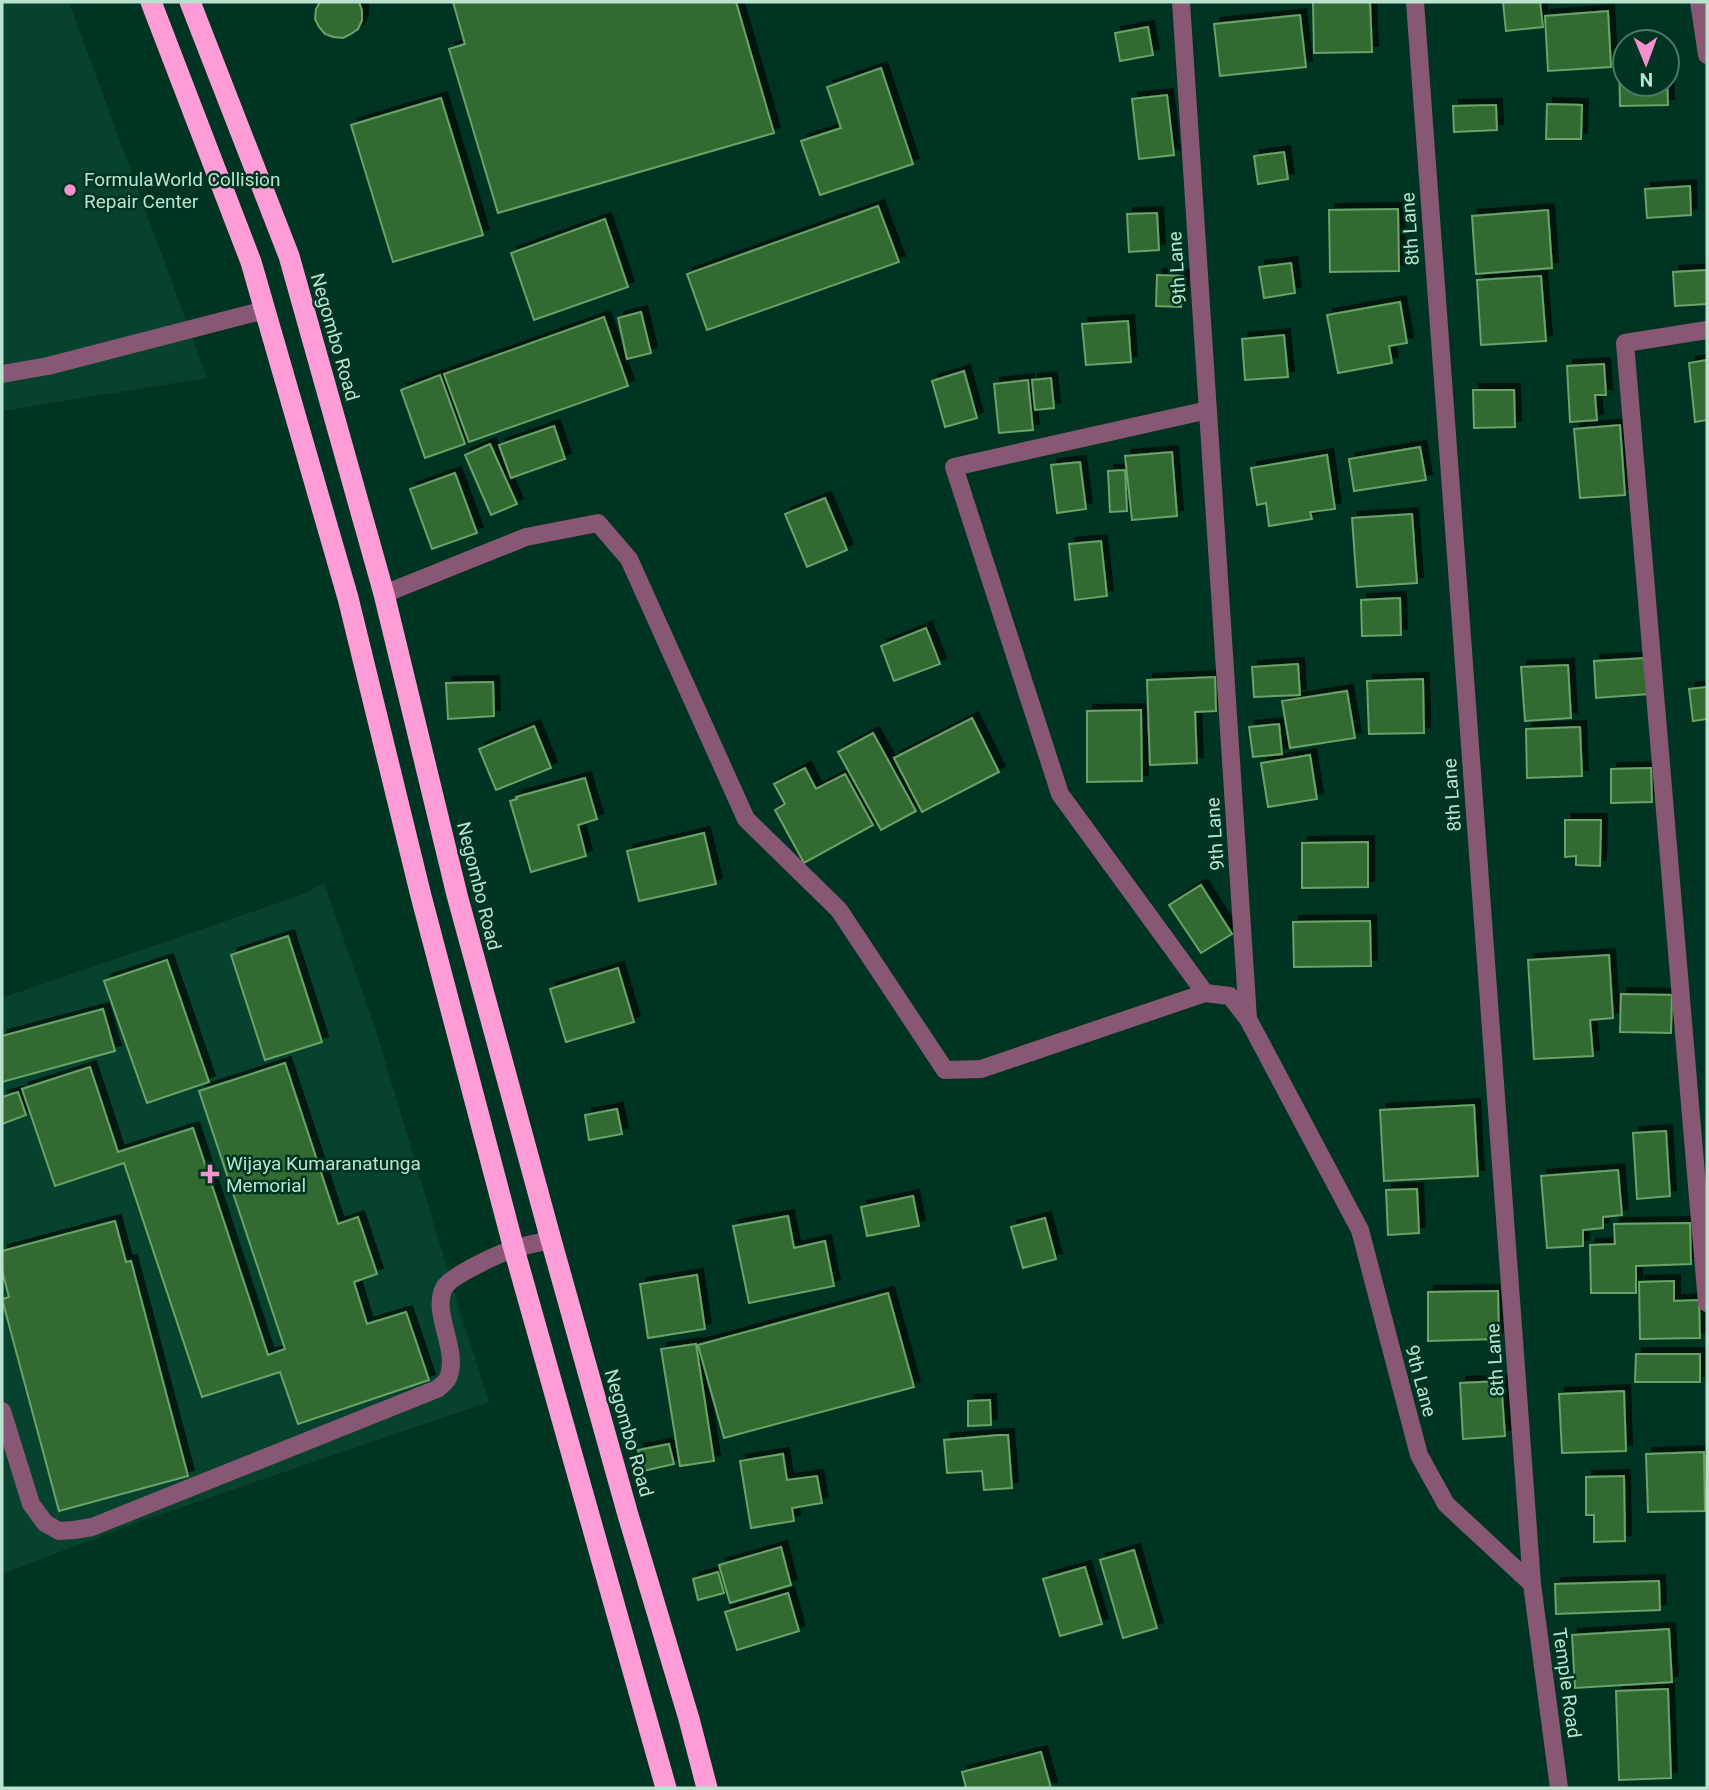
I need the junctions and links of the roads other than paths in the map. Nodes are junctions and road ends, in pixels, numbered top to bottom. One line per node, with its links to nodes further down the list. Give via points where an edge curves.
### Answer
1 (151, 2): 7 (highway, via 251,262)
2 (190, 2): 11 (highway, Negombo Road, via 289,256)
3 (1181, 2): 10 (street, 9th Lane)
4 (1415, 2): 18 (street, 8th Lane)
5 (1699, 2): 6 (street)
6 (1707, 55)
7 (265, 310): 9 (street); 15 (highway, via 348,598)
8 (1707, 330): 16 (street, via 1625,343)
9 (2, 374)
10 (1208, 410): 12 (street, via 954,467 1059,794); 13 (street, 9th Lane)
11 (384, 594): 12 (street, via 526,537 598,523 629,559 746,820 839,910 945,1070 981,1069); 14 (highway, Negombo Road, via 457,895)
12 (1205, 993): 13 (street, via 1230,996)
13 (1248, 1019): 18 (street, 9th Lane, via 1360,1230 1419,1455 1446,1504)
14 (551, 1240): 15 (street); 20 (highway, Negombo Road)
15 (514, 1249): 17 (street, via 445,1284 441,1306 451,1369 437,1389 92,1527 59,1531 45,1523 31,1504); 19 (highway)
16 (1707, 1303)
17 (2, 1411)
18 (1532, 1584): 21 (street, Temple Road)
19 (666, 1788)
20 (708, 1788)
21 (1559, 1788)

